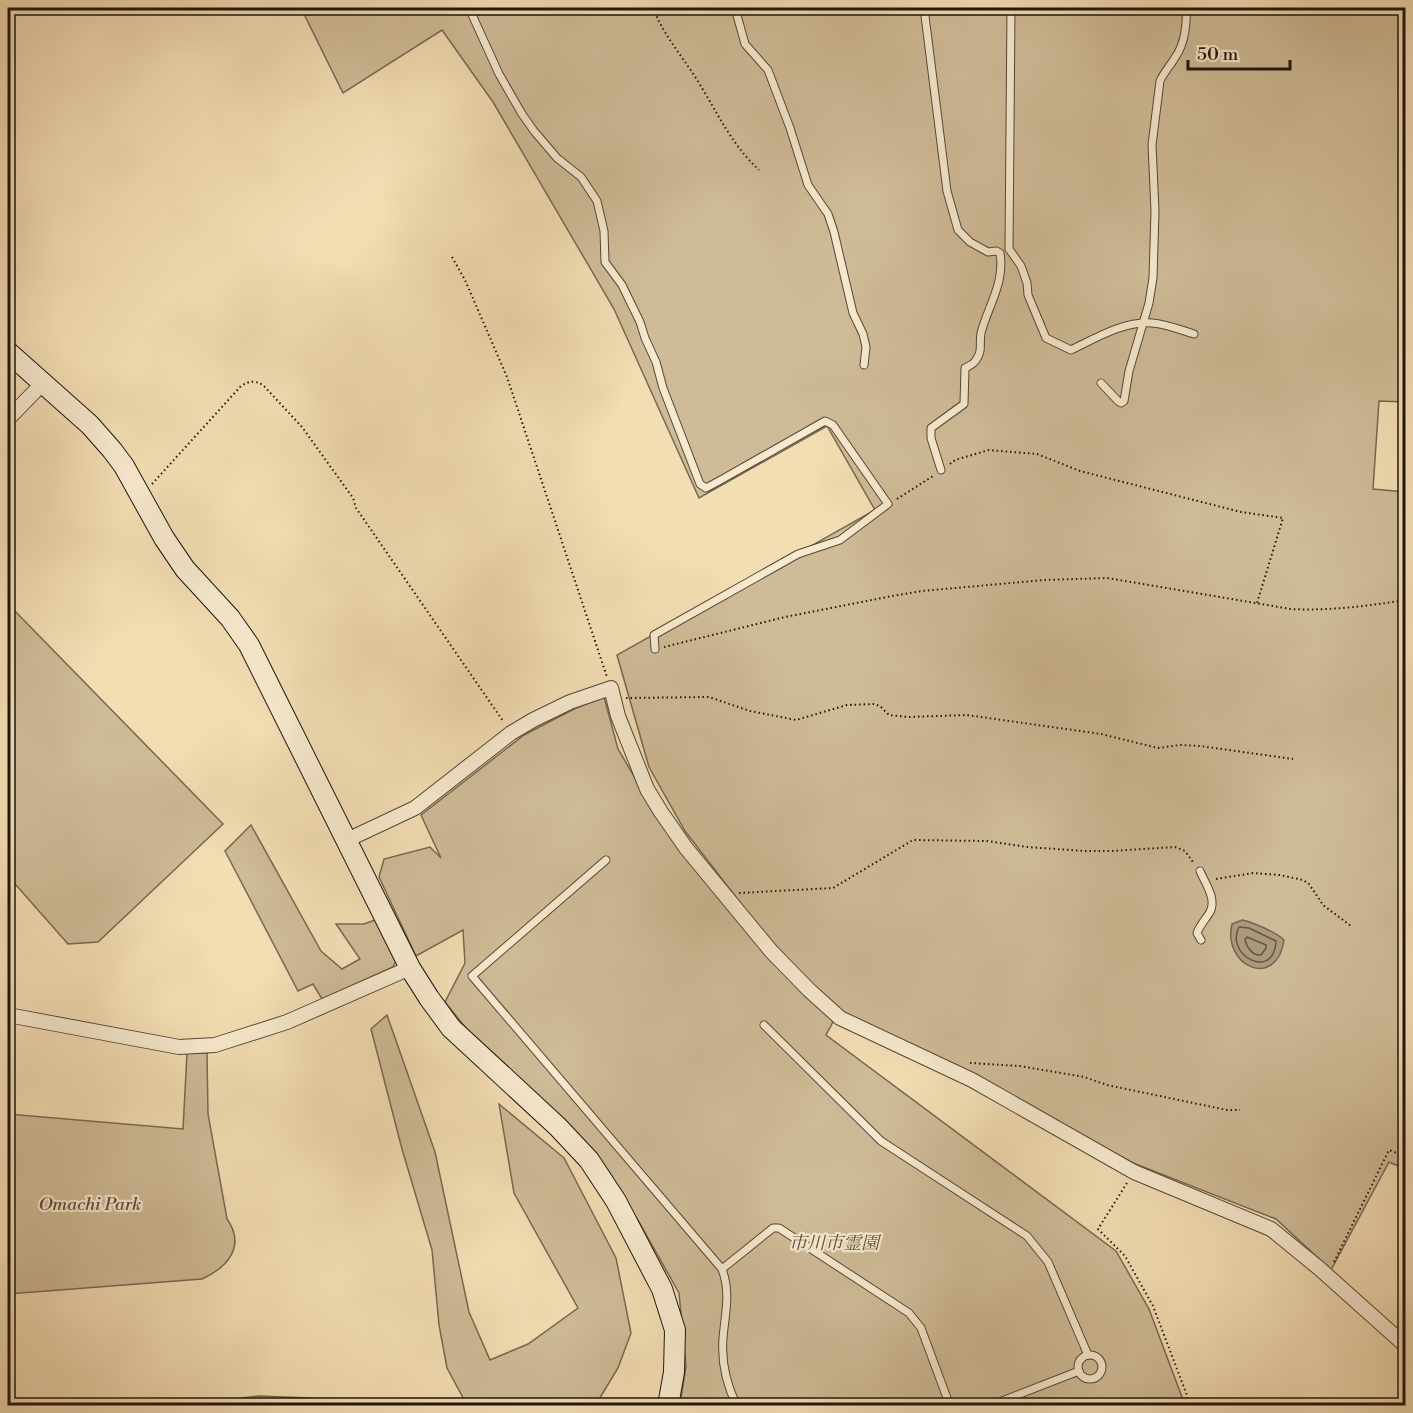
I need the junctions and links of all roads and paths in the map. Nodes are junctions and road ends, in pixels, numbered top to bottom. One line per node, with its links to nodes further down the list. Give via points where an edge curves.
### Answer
1 (470, 8): 18 (lane, via 499,74 522,114 557,158 581,177 597,201 604,231 605,262 622,285 640,322 700,484 706,488 825,421 833,425)
2 (653, 8): 7 (path, via 661,28 728,133)
3 (735, 8): 12 (lane, via 745,44 768,70 808,185 828,214 853,313 865,341)
4 (924, 8): 16 (lane, via 947,191 958,230 987,252 1000,253 1002,263 994,300 980,335 981,350 976,362 965,368 964,404 931,429)
5 (1011, 8): 9 (lane, via 1009,249 1022,266 1028,295 1046,338 1071,350 1112,331)
6 (1186, 8): 9 (lane, via 1182,44 1160,81 1152,145 1153,278)
7 (759, 170)
8 (452, 257): 22 (path, via 507,377)
9 (1142, 323): 10 (lane); 14 (lane, via 1124,401 1121,404)
10 (1194, 334)
11 (8, 352): 13 (street)
12 (864, 365)
13 (43, 383): 15 (street); 17 (street, via 90,424 124,466)
14 (1101, 383)
15 (8, 419)
16 (941, 470): 18 (path); 20 (path, via 955,460 988,450 1037,454 1080,471 1241,512 1283,518)
17 (143, 499): 23 (path, via 157,477 241,386 255,381 263,385 302,427 353,498 356,508); 25 (street, via 185,569 249,645)
18 (888, 504): 21 (lane, via 840,540 798,554 654,634)
19 (1406, 600): 20 (path, via 1319,610)
20 (1257, 603): 21 (path, via 1107,578 1029,581 922,591 834,607)
21 (655, 649)
22 (612, 693): 23 (street, via 570,702); 24 (path, via 709,697 750,711 796,720 847,705 875,704 889,715 967,715 1101,734 1158,748 1200,746); 28 (street, via 647,789 686,848)
23 (511, 733): 25 (street, via 415,808)
24 (1293, 759)
25 (346, 840): 31 (street)
26 (606, 860): 38 (lane, via 472,976)
27 (1200, 871): 28 (path, via 1175,846 1085,850 987,841 913,840 833,888); 29 (path, via 1213,879 1253,873 1303,880 1323,905); 30 (lane, via 1212,902 1199,926)
28 (725, 894): 39 (street, via 771,951 840,1018 972,1080 1134,1172 1271,1229)
29 (1351, 926)
30 (1201, 940)
31 (410, 968): 32 (street, via 287,1022 206,1046 179,1047); 43 (street, via 451,1028 558,1127 589,1160 616,1201 662,1290 675,1330)
32 (8, 1015)
33 (764, 1025): 41 (lane, via 881,1141 1027,1236 1048,1262)
34 (964, 1063): 35 (path, via 1020,1066)
35 (1240, 1110)
36 (1406, 1157): 39 (path, via 1389,1150)
37 (1130, 1178): 47 (path, via 1098,1229 1125,1256 1153,1306)
38 (722, 1269): 44 (lane, via 728,1304 723,1361 725,1378); 45 (lane, via 773,1228 779,1228 909,1313 921,1328)
39 (1327, 1276): 40 (street)
40 (1406, 1346)
41 (1088, 1355): 42 (lane, via 1080,1361); 42 (lane, via 1100,1360 1101,1373 1089,1379)
42 (1079, 1371): 46 (lane)
43 (668, 1406)
44 (738, 1406)
45 (950, 1406)
46 (989, 1406)
47 (1191, 1406)

